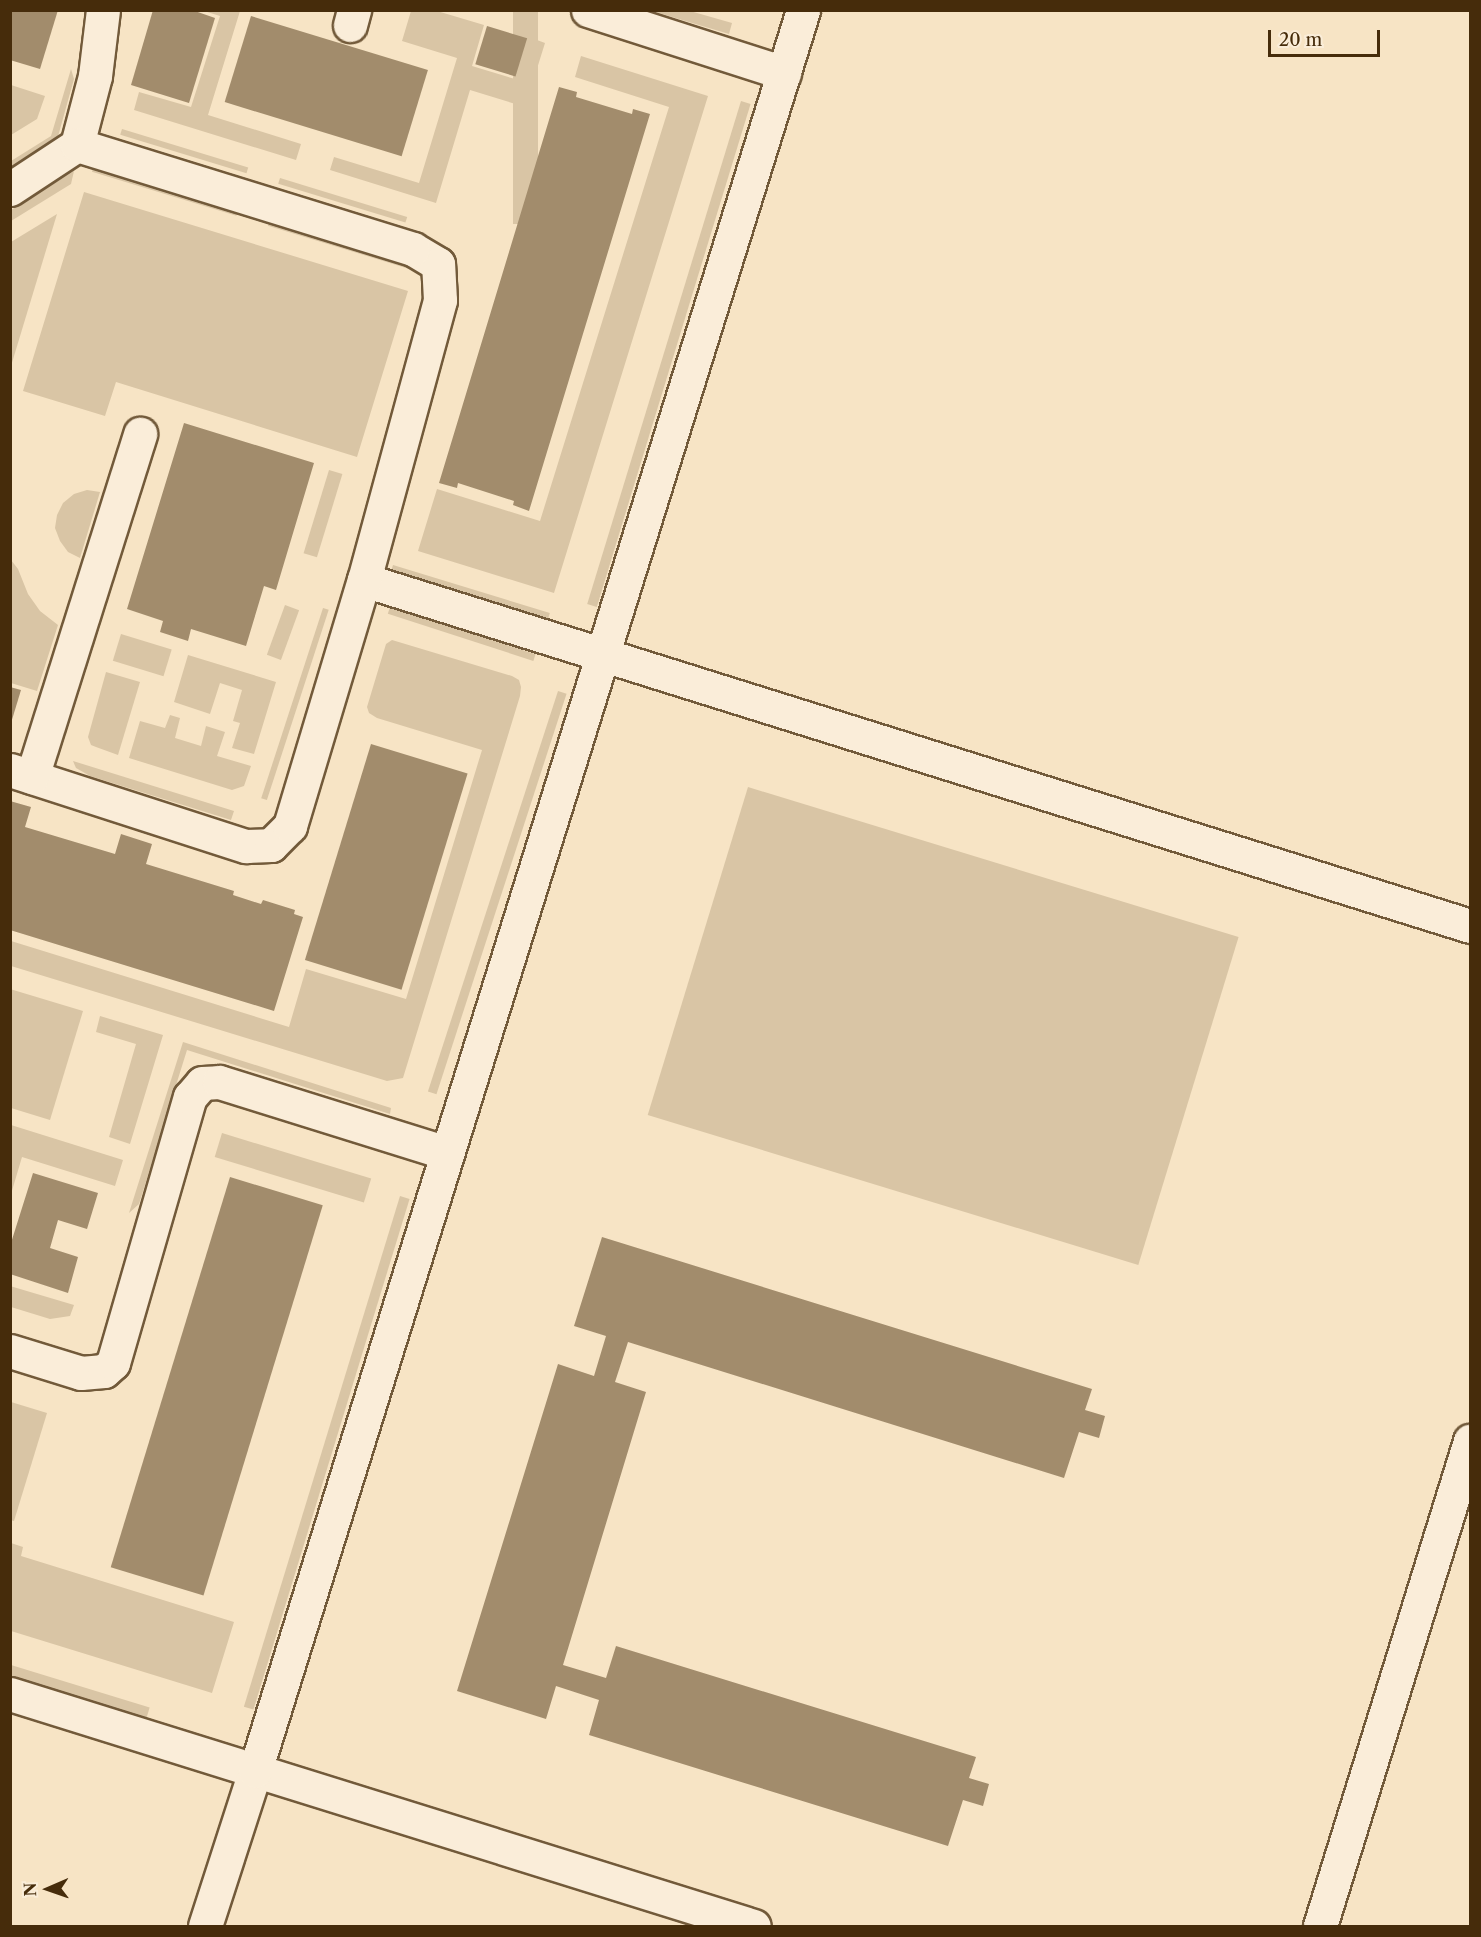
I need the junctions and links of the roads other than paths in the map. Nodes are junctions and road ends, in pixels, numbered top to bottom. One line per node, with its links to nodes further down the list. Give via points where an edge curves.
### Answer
1 (103, 10): 5 (street, via 95,76)
2 (588, 10): 4 (street)
3 (803, 10): 4 (street)
4 (784, 73): 9 (street)
5 (76, 145): 6 (street); 8 (street, via 413,249 438,264 440,300)
6 (10, 189)
7 (140, 434): 10 (street)
8 (364, 580): 9 (street); 10 (street, via 290,826 271,845 246,846)
9 (601, 655): 11 (street); 12 (street)
10 (21, 773)
11 (1470, 926)
12 (447, 1154): 13 (street, via 219,1082 202,1083 190,1097 113,1363 104,1371 81,1373); 16 (street)
13 (10, 1351)
14 (1470, 1441): 19 (street)
15 (10, 1694): 16 (street)
16 (255, 1771): 17 (street); 18 (street)
17 (205, 1926)
18 (754, 1926)
19 (1320, 1926)

